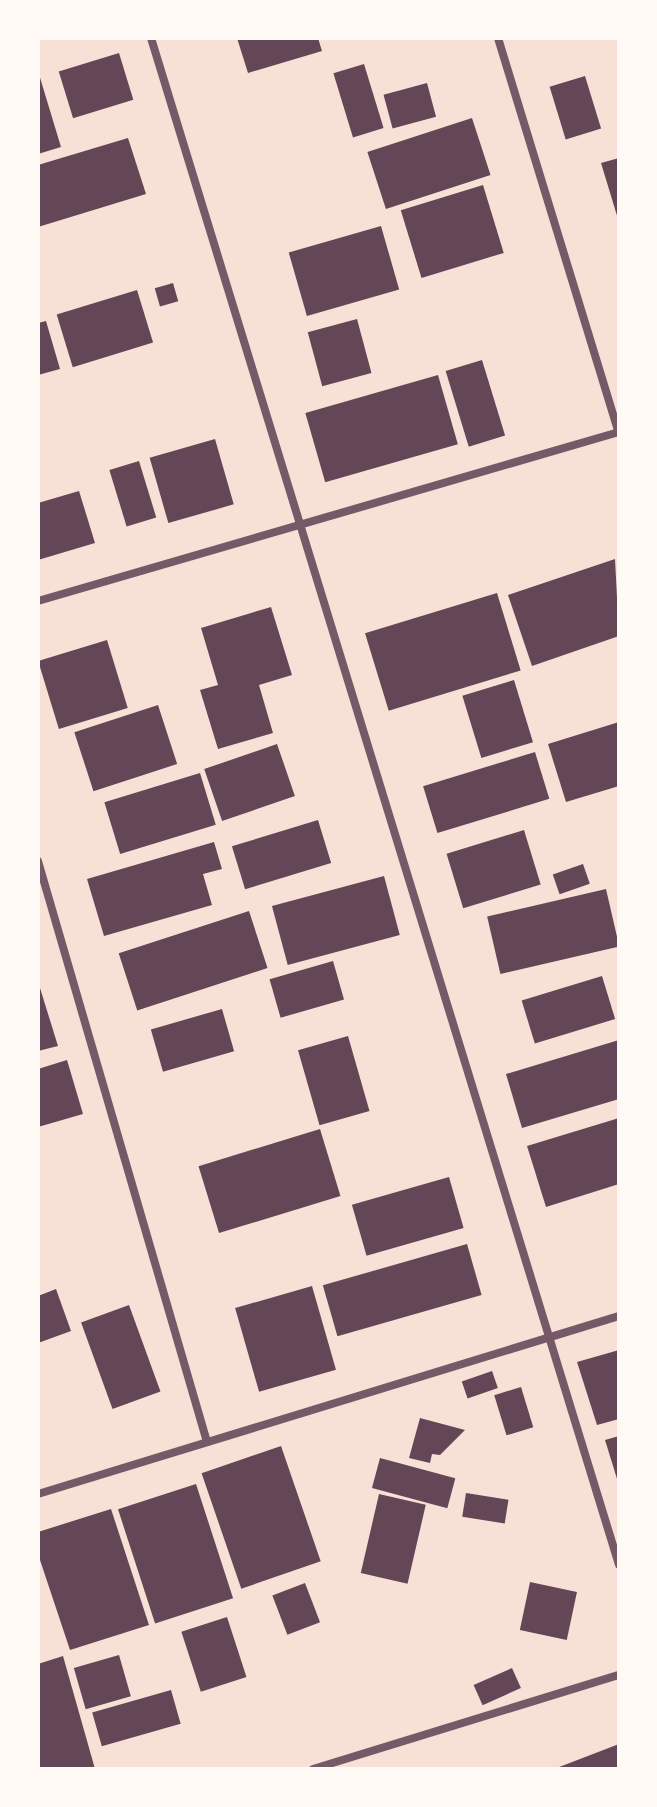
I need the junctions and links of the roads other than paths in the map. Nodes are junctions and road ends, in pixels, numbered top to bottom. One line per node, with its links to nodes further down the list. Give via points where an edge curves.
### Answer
1 (151, 38): 4 (street)
2 (498, 38): 3 (street)
3 (619, 432): 4 (street)
4 (300, 526): 5 (street); 8 (street)
5 (38, 601)
6 (38, 861): 9 (street)
7 (619, 1316): 8 (street)
8 (549, 1337): 9 (street); 11 (street)
9 (207, 1442): 10 (street)
10 (38, 1494)
11 (619, 1565)
12 (619, 1675): 13 (street)
13 (313, 1769)

